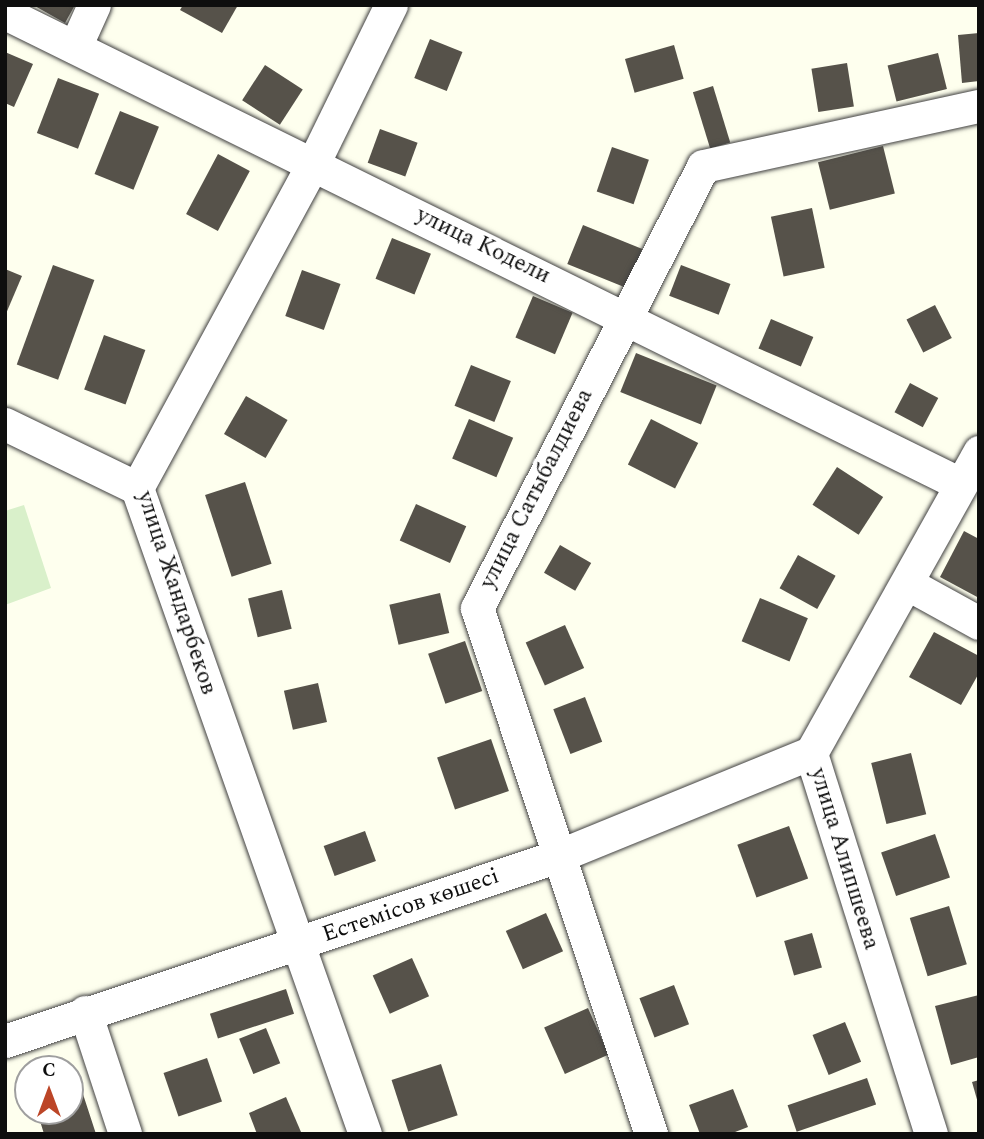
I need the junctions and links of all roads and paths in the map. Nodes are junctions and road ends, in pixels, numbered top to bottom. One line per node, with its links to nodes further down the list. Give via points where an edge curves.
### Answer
1 (94, 5): 4 (street)
2 (391, 5): 6 (street, улица Жандарбеков)
3 (5, 13): 4 (street, улица Кодели)
4 (75, 47): 6 (street, улица Кодели)
5 (979, 106): 7 (street, улица Сатыбалдиева, via 703,166)
6 (314, 162): 7 (street, улица Кодели); 11 (street, улица Жандарбеков)
7 (625, 316): 10 (street, улица Кодели); 15 (street, улица Сатыбалдиева, via 477,608)
8 (5, 424): 11 (street)
9 (979, 452): 10 (street, улица Алипшеева)
10 (958, 483): 12 (street, улица Алипшеева)
11 (137, 488): 16 (street, улица Жандарбеков)
12 (908, 584): 13 (street); 14 (street, улица Алипшеева)
13 (979, 623)
14 (811, 753): 15 (street, Естемісов көшесі); 22 (street, улица Алипшеева)
15 (558, 856): 16 (street, Естемісов көшесі); 21 (street, улица Сатыбалдиева)
16 (298, 944): 17 (street, Естемісов көшесі); 20 (street, улица Жандарбеков)
17 (85, 1012): 18 (street, Естемісов көшесі); 19 (street)
18 (5, 1041)
19 (125, 1134)
20 (365, 1134)
21 (651, 1134)
22 (931, 1134)

